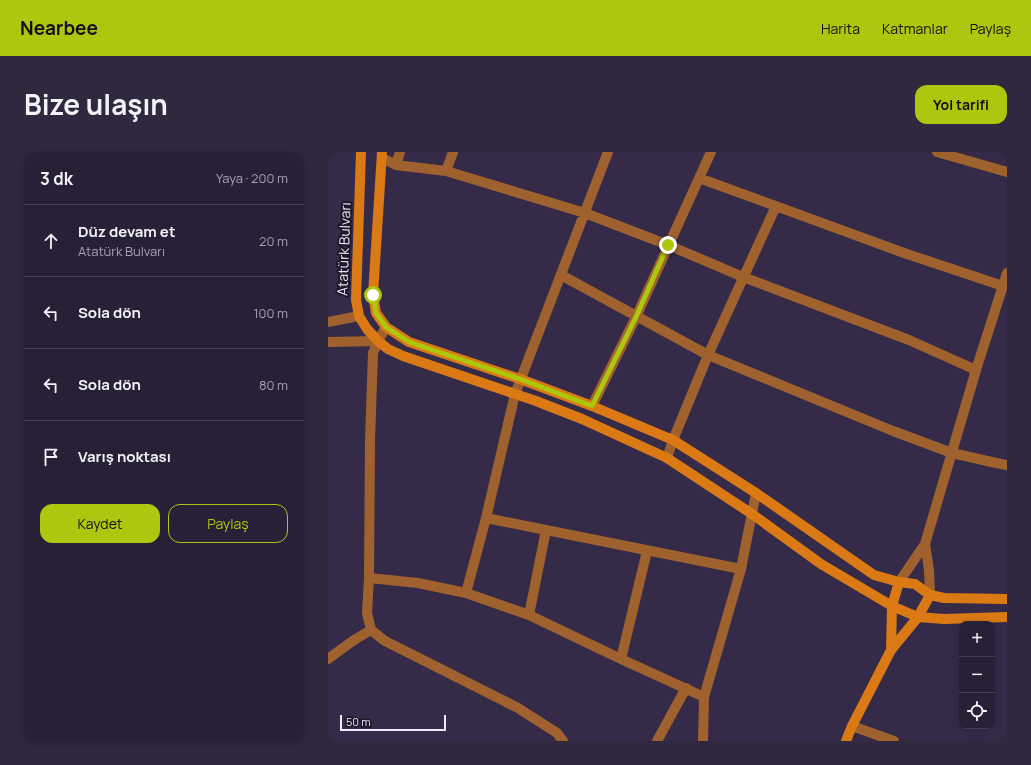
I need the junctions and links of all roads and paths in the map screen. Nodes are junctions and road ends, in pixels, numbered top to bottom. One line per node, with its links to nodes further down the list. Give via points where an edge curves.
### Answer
1 (361, 152): 19 (main road, Atatürk Bulvarı, via 356,300)
2 (400, 152): 8 (street)
3 (453, 152): 9 (street)
4 (608, 152): 13 (street)
5 (711, 152): 11 (street)
6 (937, 152): 10 (street)
7 (382, 155): 8 (street); 22 (main road, via 373,295 376,313)
8 (396, 164): 9 (street)
9 (446, 171): 13 (street)
10 (1007, 172)
11 (699, 178): 12 (street); 14 (street)
12 (776, 206): 17 (street); 18 (street)
13 (585, 213): 14 (street); 16 (street)
14 (668, 245): 17 (street); 20 (street)
15 (1007, 273): 18 (street)
16 (561, 276): 20 (street); 27 (street)
17 (743, 277): 25 (street); 26 (street, via 909,340)
18 (1003, 286): 26 (street)
19 (359, 316): 21 (street); 23 (main road, Atatürk Bulvarı)
20 (636, 317): 25 (street); 29 (street)
21 (328, 322)
22 (386, 327): 23 (street); 27 (main road, via 409,342)
23 (378, 341): 24 (street); 28 (main road, Atatürk Bulvarı, via 403,356); 41 (street, via 373,353)
24 (328, 342)
25 (708, 355): 30 (street); 31 (street)
26 (976, 370): 31 (street)
27 (520, 379): 28 (street); 29 (main road)
28 (515, 394): 32 (main road, Atatürk Bulvarı, via 582,419); 36 (street)
29 (592, 406): 30 (main road)
30 (673, 440): 32 (street); 34 (main road)
31 (952, 453): 33 (street); 38 (street)
32 (667, 458): 35 (main road, Atatürk Bulvarı)
33 (1007, 465)
34 (756, 493): 35 (street); 42 (main road, via 874,575)
35 (752, 514): 40 (street); 46 (main road, Atatürk Bulvarı, via 821,564)
36 (486, 518): 37 (street); 43 (street)
37 (546, 530): 39 (street); 47 (street)
38 (925, 544): 42 (street); 44 (street)
39 (647, 551): 40 (street); 53 (street)
40 (741, 569): 55 (street)
41 (369, 578): 43 (street, via 418,583); 50 (street, via 367,613)
42 (899, 582): 44 (main road, via 915,584); 46 (main road)
43 (466, 593): 47 (street)
44 (930, 595): 45 (main road, via 944,598); 48 (main road)
45 (1007, 599)
46 (892, 606): 48 (main road, Atatürk Bulvarı); 51 (main road)
47 (529, 615): 53 (street)
48 (918, 617): 49 (main road, Atatürk Bulvarı); 51 (main road)
49 (1007, 617)
50 (371, 630): 52 (street); 57 (street, via 385,641 518,708 557,733)
51 (891, 650): 56 (main road)
52 (328, 659)
53 (621, 660): 54 (street)
54 (686, 688): 55 (street); 58 (street)
55 (704, 696): 59 (street)
56 (852, 726): 60 (main road); 61 (street)
57 (563, 741)
58 (657, 741)
59 (703, 741)
60 (846, 741)
61 (894, 741)

